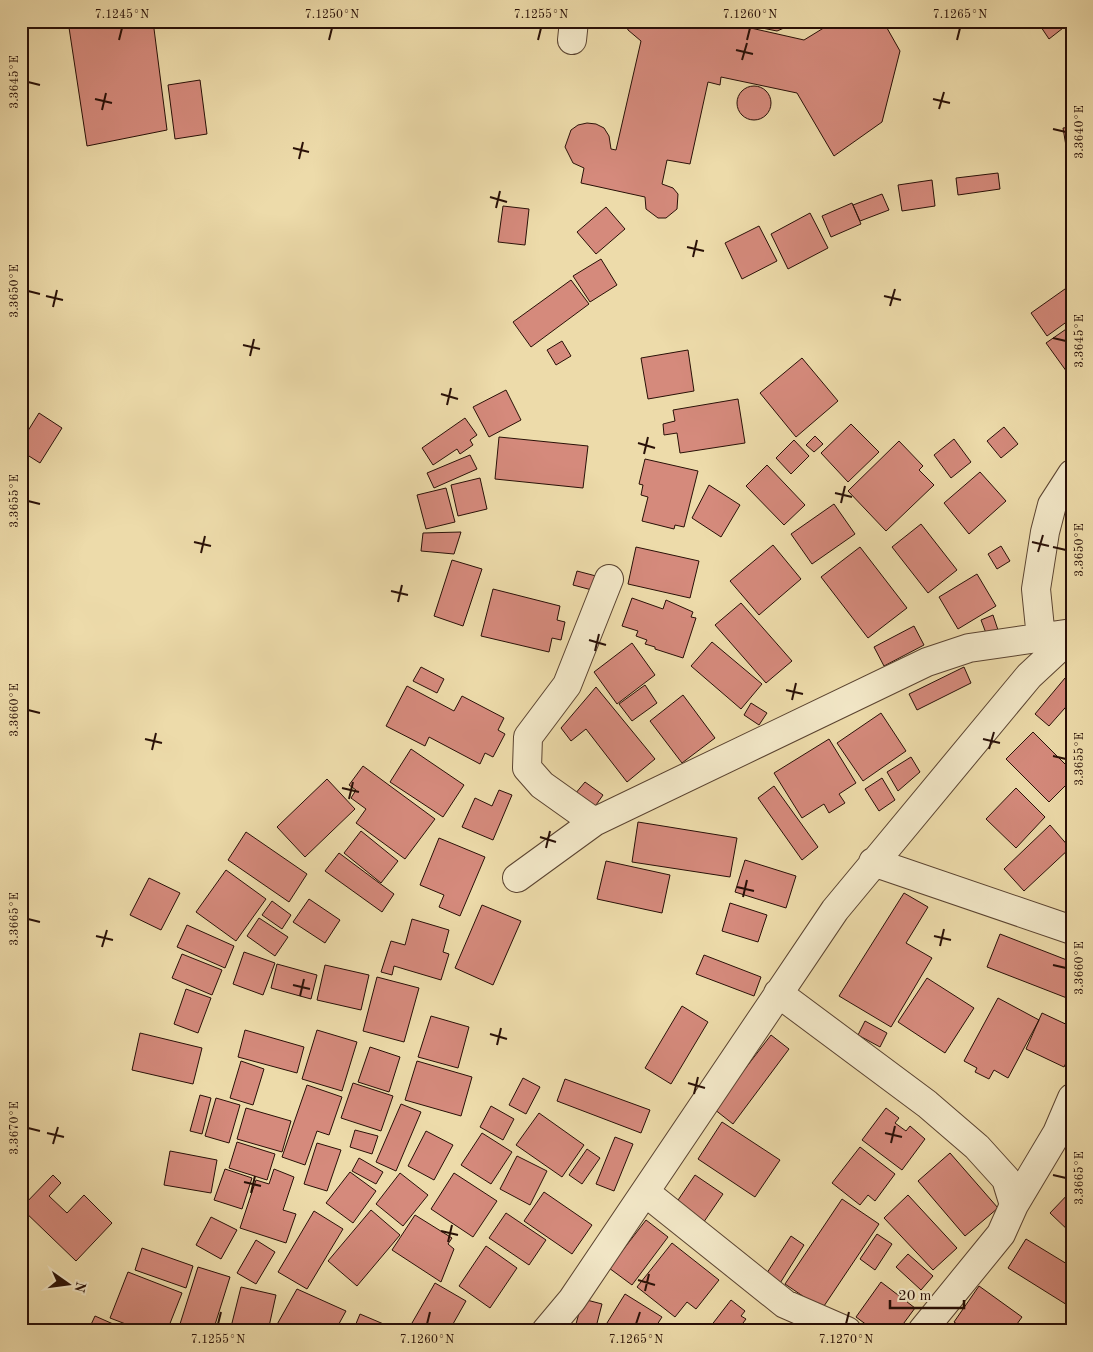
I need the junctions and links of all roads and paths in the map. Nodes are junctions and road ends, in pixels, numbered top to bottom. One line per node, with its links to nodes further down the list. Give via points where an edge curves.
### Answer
1 (1072, 474): 4 (street, via 1052,505 1045,532 1036,589)
2 (609, 579): 5 (street, via 567,685 528,737 526,768 542,785)
3 (1072, 634): 4 (street); 6 (street, via 1029,676)
4 (1041, 638): 5 (street, via 969,648 926,662)
5 (594, 822): 7 (street)
6 (873, 862): 8 (street); 9 (street, via 835,910)
7 (517, 878)
8 (1072, 930)
9 (778, 994): 11 (street); 12 (street, via 977,1146 1006,1180)
10 (1072, 1098): 12 (street, via 1057,1133)
11 (645, 1192): 13 (street, via 572,1300); 14 (street, via 785,1304)
12 (1014, 1205): 15 (street, via 1001,1234)
13 (546, 1331)
14 (847, 1331)
15 (922, 1331)

